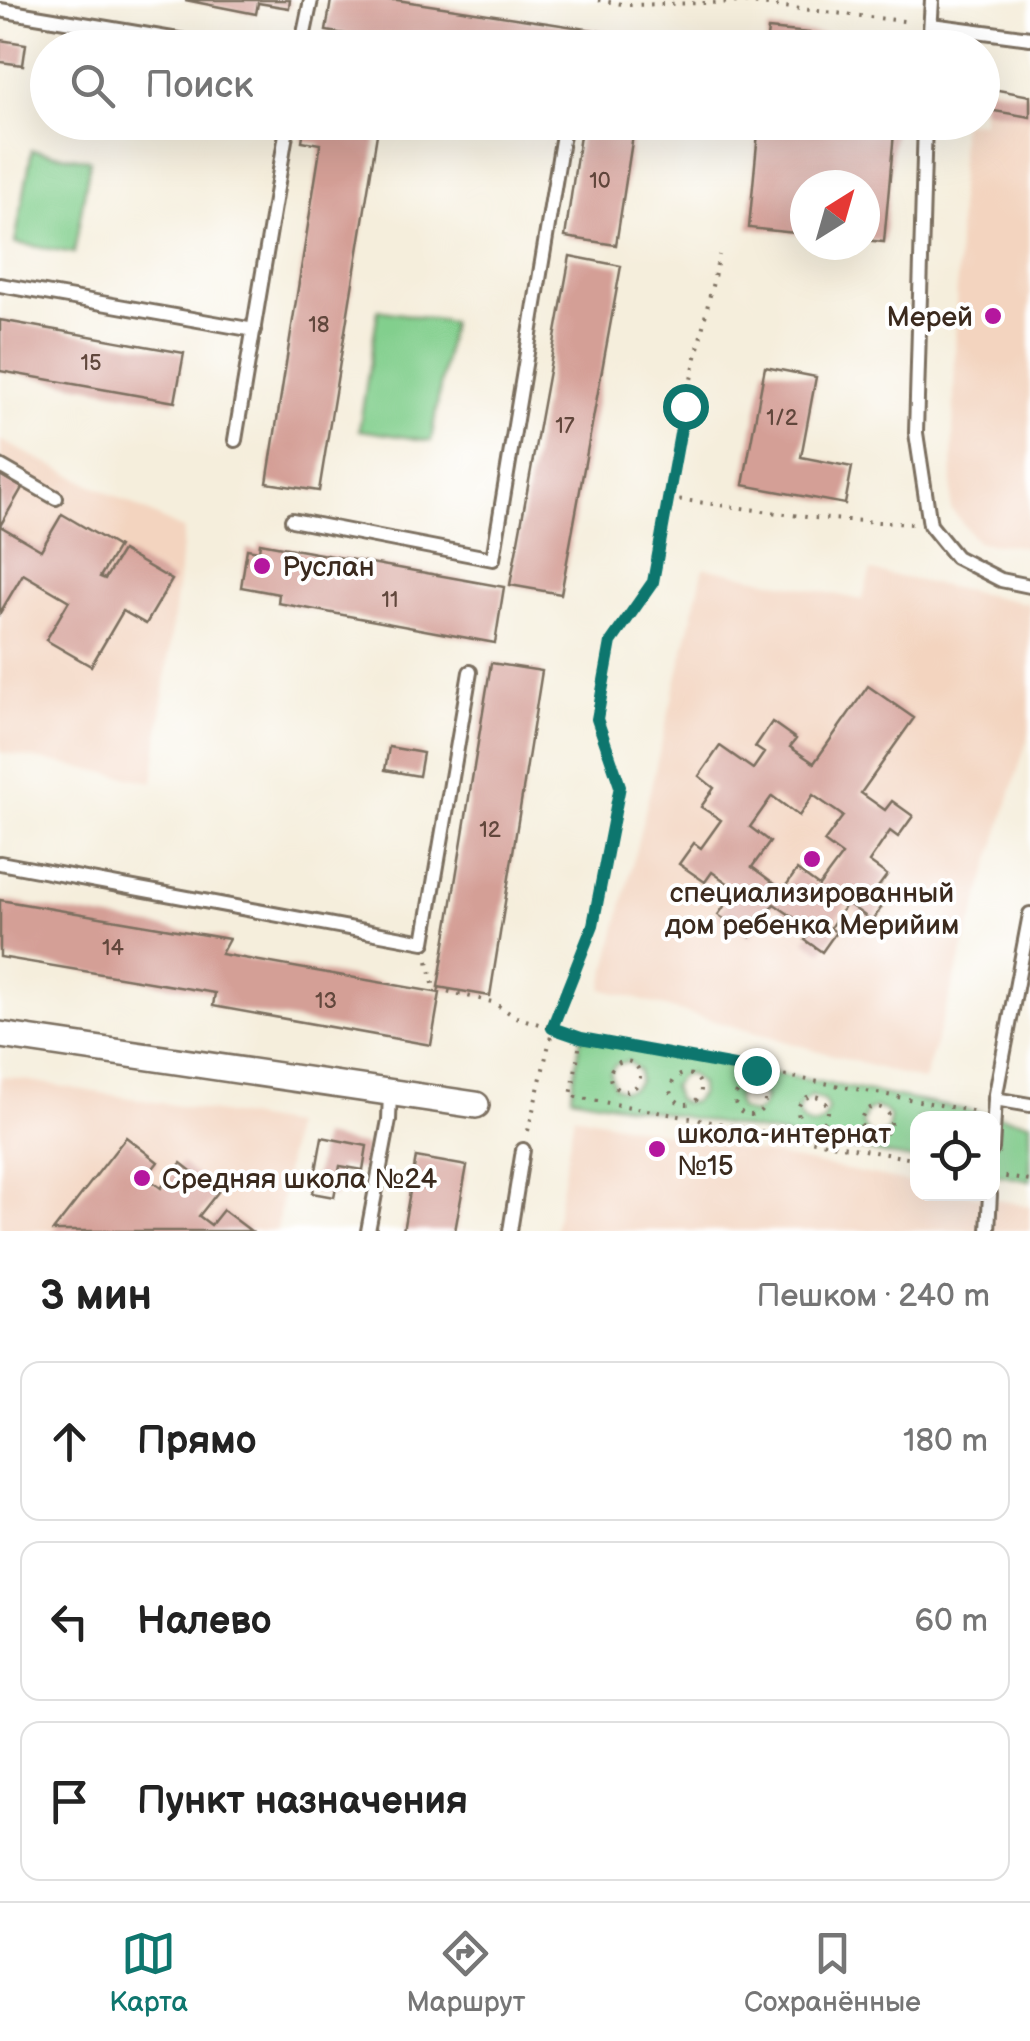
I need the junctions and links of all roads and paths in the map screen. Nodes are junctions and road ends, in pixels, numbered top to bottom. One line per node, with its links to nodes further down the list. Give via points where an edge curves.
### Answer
1 (311, 0): 7 (lane)
2 (598, 0): 5 (path, via 628,6 743,2)
3 (932, 0): 5 (lane)
4 (0, 10): 6 (lane)
5 (931, 25): 8 (lane); 9 (lane)
6 (119, 30)
7 (305, 30)
8 (931, 30)
9 (969, 30)
10 (1000, 34): 11 (lane)
11 (1030, 38)
12 (285, 140): 17 (lane)
13 (562, 140): 22 (lane, via 494,559)
14 (925, 140): 23 (lane, via 916,433)
15 (719, 254): 21 (path)
16 (0, 285): 17 (lane)
17 (254, 330): 18 (lane)
18 (235, 440)
19 (0, 466): 20 (lane)
20 (56, 498)
21 (668, 498): 23 (path); 29 (path, via 653,582 611,642 597,719 620,786 593,925)
22 (292, 520)
23 (930, 525): 24 (lane, via 956,557)
24 (1030, 586)
25 (470, 672): 28 (lane)
26 (0, 864): 28 (lane)
27 (1030, 914): 41 (lane)
28 (424, 942): 29 (path, via 434,988 492,1002)
29 (552, 1028): 31 (path); 55 (path)
30 (0, 1035): 38 (street)
31 (581, 1038): 32 (path); 45 (path, via 571,1096)
32 (630, 1047): 33 (path); 34 (path)
33 (628, 1061): 37 (path, via 639,1081); 37 (path, via 610,1073)
34 (756, 1070): 35 (path); 36 (path)
35 (818, 1082): 39 (path); 40 (path)
36 (753, 1085): 49 (path, via 765,1102); 49 (path, via 739,1090 736,1099)
37 (622, 1090): 45 (path)
38 (390, 1092): 43 (street); 61 (lane)
39 (882, 1094): 46 (path); 47 (path)
40 (816, 1096): 51 (path, via 799,1106); 51 (path, via 828,1114)
41 (996, 1098): 44 (lane); 48 (lane)
42 (684, 1104): 42 (path, via 701,1089 689,1074 672,1086); 50 (path)
43 (476, 1105)
44 (1030, 1105)
45 (620, 1106): 50 (path)
46 (879, 1108): 53 (path, via 862,1120); 53 (path, via 891,1122 888,1132)
47 (973, 1111)
48 (994, 1111)
49 (748, 1114): 52 (path)
50 (680, 1117): 52 (path)
51 (810, 1125): 54 (path)
52 (744, 1128): 54 (path)
53 (874, 1137): 56 (path)
54 (808, 1140): 56 (path)
55 (523, 1150): 62 (lane)
56 (871, 1152): 57 (path)
57 (910, 1159)
58 (1000, 1175): 59 (path)
59 (1030, 1181)
60 (990, 1201): 63 (lane)
61 (368, 1231)
62 (510, 1231)
63 (988, 1231)

